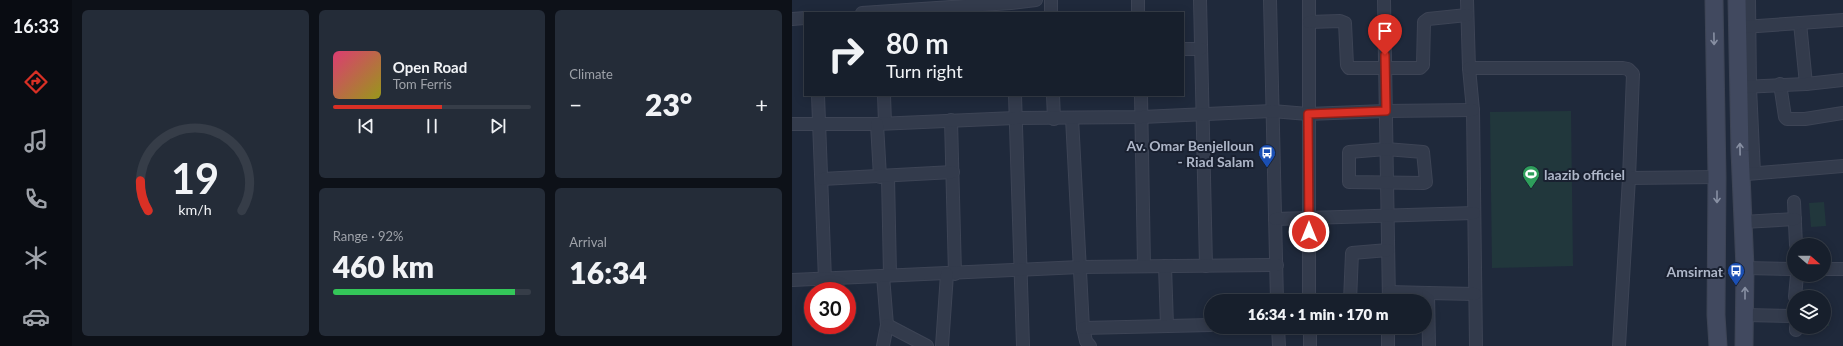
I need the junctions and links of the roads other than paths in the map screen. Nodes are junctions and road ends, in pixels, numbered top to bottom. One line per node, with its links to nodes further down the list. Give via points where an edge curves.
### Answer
1 (1036, 0): 12 (street)
2 (1051, 0): 14 (street)
3 (1138, 0): 15 (street)
4 (1200, 0): 24 (street)
5 (1270, 0): 37 (street)
6 (1309, 0): 20 (street)
7 (1384, 0): 26 (street)
8 (1467, 0): 16 (street)
9 (1714, 0): 54 (street, one-way to 54)
10 (1738, 0): 22 (street)
11 (1749, 0): 22 (street)
12 (1011, 5): 13 (street)
13 (880, 12)
14 (1051, 12)
15 (1138, 12)
16 (1467, 16): 25 (street); 26 (street, via 1426,20 1422,67)
17 (804, 18): 18 (street)
18 (792, 19)
19 (1843, 21): 21 (street)
20 (1309, 22): 26 (street, via 1340,21 1346,24 1348,67); 41 (street)
21 (1800, 23): 22 (street); 29 (street)
22 (1744, 27): 30 (street)
23 (1184, 49): 24 (street)
24 (1201, 49): 40 (street)
25 (1469, 68): 36 (street); 56 (street, via 1630,70 1633,79)
26 (1386, 69): 38 (street)
27 (1843, 80): 29 (street)
28 (1780, 84): 29 (street); 30 (street); 39 (street, via 1787,119)
29 (1806, 84)
30 (1744, 87): 53 (street)
31 (818, 96): 49 (street)
32 (884, 96): 47 (street)
33 (1015, 96): 43 (street)
34 (1053, 96): 45 (street)
35 (1141, 96): 42 (street)
36 (1473, 110): 38 (street); 60 (street)
37 (1272, 111): 40 (street); 41 (street); 62 (street)
38 (1386, 111): 41 (street); 50 (street)
39 (1843, 113)
40 (1203, 114): 42 (street); 71 (street)
41 (1308, 114): 63 (street)
42 (1142, 117): 44 (street); 69 (street)
43 (1015, 118): 45 (street); 46 (street); 77 (street)
44 (1072, 118): 45 (street); 72 (street)
45 (1054, 119)
46 (951, 120): 47 (street); 52 (street)
47 (881, 123): 49 (street); 55 (street)
48 (792, 124): 49 (street)
49 (820, 124): 57 (street)
50 (1386, 149): 58 (street); 58 (street, via 1349,152 1348,181); 58 (street, via 1423,152 1426,179 1424,183)
51 (1843, 166): 53 (street)
52 (953, 172): 55 (street); 78 (street)
53 (1747, 174): 65 (street)
54 (1717, 176): 56 (street); 109 (street, one-way to 109)
55 (884, 177): 57 (street); 79 (street)
56 (1629, 178): 108 (street)
57 (822, 179): 81 (street)
58 (1386, 183): 61 (street)
59 (1794, 202): 64 (street)
60 (1474, 213): 61 (street); 88 (street)
61 (1387, 216): 63 (street); 67 (street)
62 (1276, 219): 63 (street); 68 (street)
63 (1309, 219): 84 (street)
64 (1795, 219): 65 (street); 66 (street)
65 (1743, 222): 73 (street)
66 (1796, 238)
67 (1388, 250): 85 (street, via 1352,254); 86 (street)
68 (1277, 265): 71 (street); 83 (street)
69 (1144, 266): 70 (street); 72 (street)
70 (1165, 266): 71 (street); 93 (street)
71 (1206, 266)
72 (1080, 267): 77 (street); 94 (street)
73 (1745, 268): 74 (street); 89 (street, one-way to 73)
74 (1787, 269)
75 (1831, 269): 76 (street)
76 (1843, 269)
77 (1021, 271): 78 (street); 101 (street)
78 (951, 274): 79 (street); 100 (street)
79 (886, 276): 81 (street); 91 (street)
80 (792, 280): 81 (street)
81 (825, 280)
82 (1428, 293): 87 (street); 88 (street); 106 (street)
83 (1277, 294)
84 (1309, 294)
85 (1350, 294)
86 (1389, 294)
87 (1418, 294)
88 (1476, 294): 107 (street)
89 (1745, 315): 90 (street); 110 (street)
90 (1787, 316)
91 (887, 325): 98 (street); 99 (street)
92 (1204, 325): 93 (street)
93 (1167, 326): 94 (street)
94 (1083, 328): 102 (street)
95 (1278, 334): 103 (street)
96 (1310, 334): 104 (street)
97 (1388, 334): 105 (street)
98 (883, 346)
99 (927, 346)
100 (942, 346)
101 (1022, 346)
102 (1090, 346)
103 (1278, 346)
104 (1310, 346)
105 (1388, 346)
106 (1429, 346)
107 (1476, 346)
108 (1619, 346)
109 (1718, 346)
110 (1744, 346)

